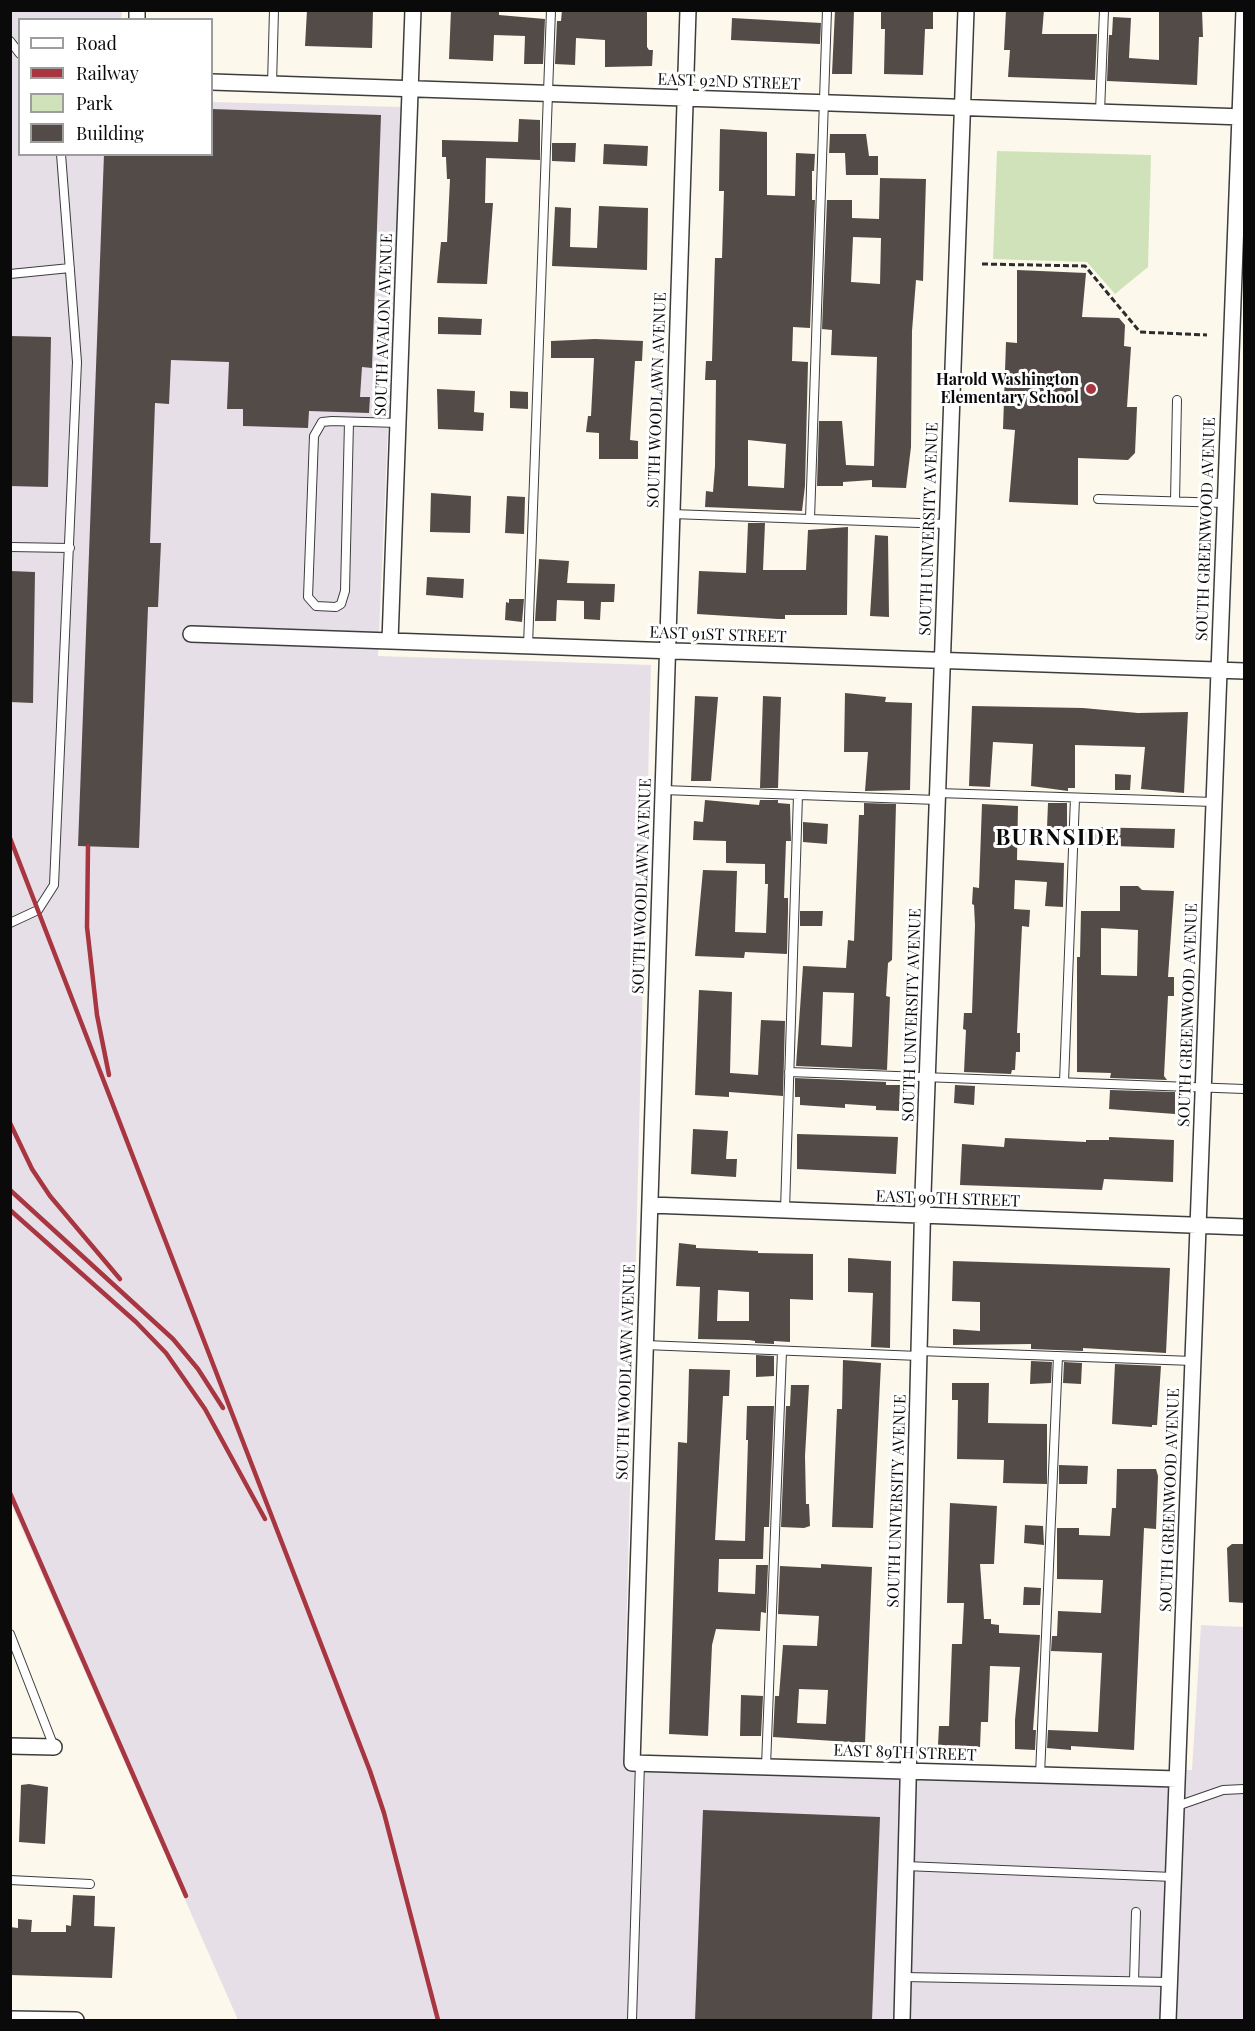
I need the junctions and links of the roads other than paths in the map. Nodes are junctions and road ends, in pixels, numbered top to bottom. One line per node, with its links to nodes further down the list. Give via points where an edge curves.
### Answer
1 (274, 10): 10 (lane)
2 (413, 10): 11 (street, SOUTH AVALON AVENUE)
3 (551, 10): 12 (lane)
4 (688, 10): 13 (street, SOUTH WOODLAWN AVENUE)
5 (827, 10): 14 (lane)
6 (966, 10): 15 (street, SOUTH UNIVERSITY AVENUE)
7 (1104, 10): 16 (lane)
8 (1244, 10): 17 (street, SOUTH GREENWOOD AVENUE)
9 (213, 82): 10 (street, EAST 92ND STREET)
10 (272, 84): 11 (street, EAST 92ND STREET)
11 (410, 89): 12 (street, EAST 92ND STREET); 23 (street, SOUTH AVALON AVENUE)
12 (548, 94): 13 (street, EAST 92ND STREET); 34 (lane)
13 (685, 98): 14 (street, EAST 92ND STREET); 27 (street, SOUTH WOODLAWN AVENUE)
14 (824, 103): 15 (street, EAST 92ND STREET); 28 (lane)
15 (962, 108): 16 (street, EAST 92ND STREET); 29 (street, SOUTH UNIVERSITY AVENUE)
16 (1100, 112): 17 (street, EAST 92ND STREET)
17 (1242, 117): 26 (street, SOUTH GREENWOOD AVENUE)
18 (61, 156): 19 (lane)
19 (70, 268): 20 (lane); 31 (lane, via 77,362)
20 (10, 274)
21 (1177, 400): 25 (lane)
22 (349, 422): 22 (lane, via 322,422 314,435 308,597 316,606 336,607 345,591); 23 (lane)
23 (398, 423): 33 (street, SOUTH AVALON AVENUE)
24 (1098, 500): 25 (lane)
25 (1175, 501): 26 (lane)
26 (1226, 503): 37 (street, SOUTH GREENWOOD AVENUE)
27 (672, 514): 28 (lane); 35 (street, SOUTH WOODLAWN AVENUE)
28 (810, 519): 29 (lane)
29 (947, 524): 36 (street, SOUTH UNIVERSITY AVENUE)
30 (10, 547): 31 (lane)
31 (70, 548): 44 (lane, via 54,885 38,910)
32 (191, 634): 33 (street, EAST 91ST STREET)
33 (390, 641): 34 (street, EAST 91ST STREET)
34 (528, 646): 35 (street, EAST 91ST STREET)
35 (667, 651): 36 (street, EAST 91ST STREET); 39 (street, SOUTH WOODLAWN AVENUE)
36 (942, 660): 37 (street, EAST 91ST STREET); 41 (street, SOUTH UNIVERSITY AVENUE)
37 (1219, 670): 38 (street, EAST 91ST STREET); 43 (street, SOUTH GREENWOOD AVENUE)
38 (1245, 671)
39 (663, 790): 40 (lane); 50 (street, SOUTH WOODLAWN AVENUE)
40 (798, 795): 41 (lane); 45 (lane)
41 (938, 796): 42 (lane); 46 (street, SOUTH UNIVERSITY AVENUE)
42 (1075, 798): 43 (lane); 47 (lane)
43 (1214, 801): 48 (street, SOUTH GREENWOOD AVENUE)
44 (10, 923)
45 (789, 1072): 46 (lane); 51 (lane)
46 (927, 1077): 47 (lane); 52 (street, SOUTH UNIVERSITY AVENUE)
47 (1064, 1082): 48 (lane)
48 (1203, 1088): 49 (lane); 53 (street, SOUTH GREENWOOD AVENUE)
49 (1245, 1089)
50 (650, 1205): 51 (street, EAST 90TH STREET); 55 (street, SOUTH WOODLAWN AVENUE)
51 (785, 1210): 52 (street, EAST 90TH STREET)
52 (922, 1216): 53 (street, EAST 90TH STREET); 57 (street, SOUTH UNIVERSITY AVENUE)
53 (1198, 1226): 54 (street, EAST 90TH STREET); 59 (street, SOUTH GREENWOOD AVENUE)
54 (1245, 1227)
55 (645, 1345): 56 (lane); 63 (street, SOUTH WOODLAWN AVENUE)
56 (782, 1351): 57 (lane); 64 (lane)
57 (919, 1353): 58 (lane); 65 (street, SOUTH UNIVERSITY AVENUE)
58 (1058, 1356): 59 (lane); 66 (lane)
59 (1193, 1361): 67 (street, SOUTH GREENWOOD AVENUE)
60 (10, 1634): 62 (lane)
61 (10, 1746): 62 (street)
62 (54, 1747)
63 (636, 1763): 64 (street, EAST 89TH STREET); 80 (lane)
64 (766, 1766): 65 (street, EAST 89TH STREET)
65 (908, 1771): 66 (street, EAST 89TH STREET); 70 (street, SOUTH UNIVERSITY AVENUE)
66 (1040, 1775): 67 (street, EAST 89TH STREET)
67 (1177, 1779): 69 (street, SOUTH GREENWOOD AVENUE)
68 (1245, 1790): 69 (lane, via 1223,1790)
69 (1176, 1806): 71 (street, SOUTH GREENWOOD AVENUE)
70 (905, 1866): 71 (lane); 75 (street, SOUTH UNIVERSITY AVENUE)
71 (1173, 1877): 77 (street, SOUTH GREENWOOD AVENUE)
72 (10, 1880): 73 (lane)
73 (90, 1884)
74 (1136, 1912): 76 (lane)
75 (903, 1977): 76 (lane); 81 (street, SOUTH UNIVERSITY AVENUE)
76 (1134, 1982): 77 (lane)
77 (1169, 1982): 82 (street, SOUTH GREENWOOD AVENUE)
78 (10, 2019): 79 (street)
79 (76, 2020)
80 (632, 2020)
81 (902, 2020)
82 (1168, 2020)

